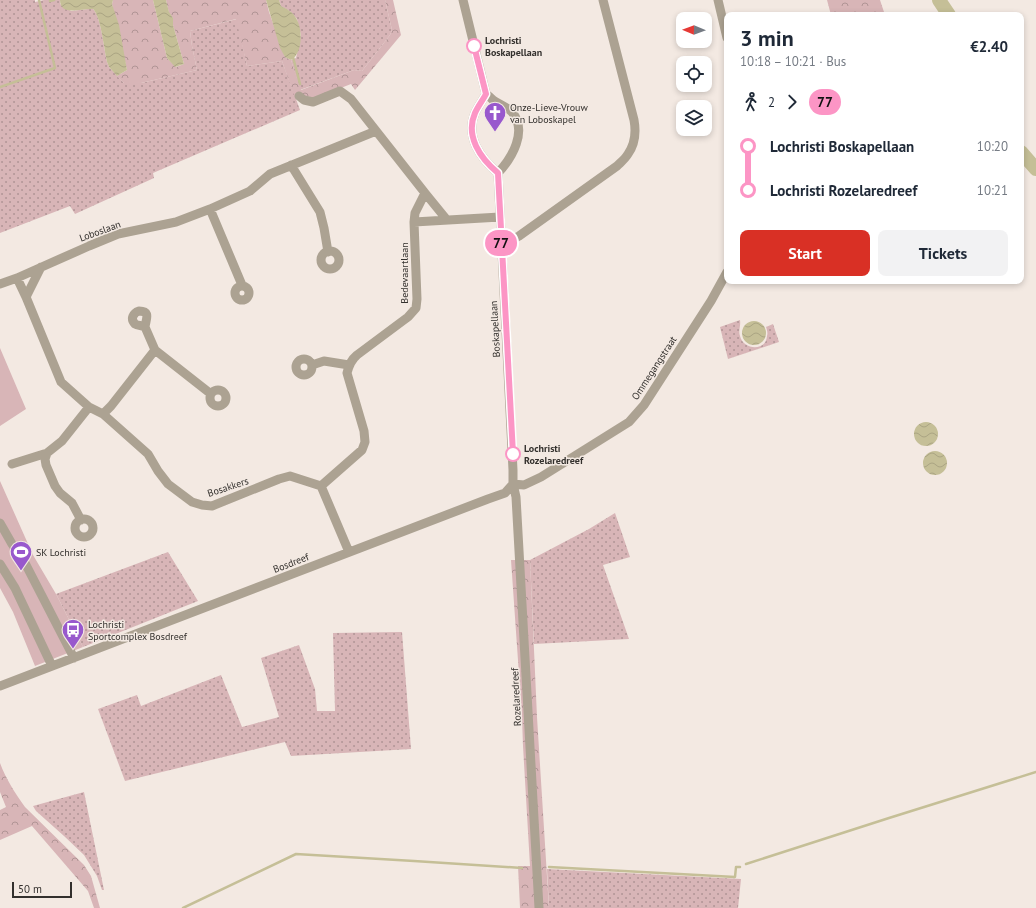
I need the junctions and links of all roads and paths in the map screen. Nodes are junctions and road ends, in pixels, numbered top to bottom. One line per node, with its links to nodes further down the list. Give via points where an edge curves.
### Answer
1 (463, 0): 5 (street)
2 (603, 0): 15 (street, via 634,120 635,137 632,147 617,166 519,236)
3 (718, 0): 4 (street)
4 (724, 25)
5 (486, 94): 9 (street, via 475,113 472,137 483,158); 9 (street, via 511,111 518,122 517,143)
6 (299, 96): 7 (street, via 313,102 340,91 351,99)
7 (376, 131): 8 (street, Loboslaan); 10 (street)
8 (291, 165): 11 (street, Loboslaan, via 270,174 250,191); 16 (street, via 320,212)
9 (498, 173): 12 (street, Boskapellaan)
10 (425, 193): 13 (street); 14 (street, via 415,213)
11 (210, 209): 17 (street, Loboslaan, via 176,222 118,234); 21 (street)
12 (500, 217): 13 (street); 15 (street, Boskapellaan)
13 (447, 220): 14 (street)
14 (414, 222): 26 (street, Bedevaartlaan, via 416,308 408,317 357,355)
15 (502, 245): 32 (street, Boskapellaan)
16 (328, 252)
17 (41, 267): 19 (street, Loboslaan); 22 (street)
18 (724, 277): 32 (street, Ommegangstraat, via 644,405 629,422 540,477 524,485)
19 (17, 278): 20 (street, Loboslaan); 22 (street, Bosakkers)
20 (0, 284)
21 (242, 285)
22 (26, 297): 28 (street, Bosakkers, via 61,382)
23 (145, 327): 24 (street)
24 (155, 350): 27 (street); 29 (street)
25 (312, 365): 26 (street, via 324,361)
26 (349, 365): 33 (street, via 347,373 365,442 362,450)
27 (211, 394)
28 (89, 407): 29 (street, Bosakkers); 30 (street, via 62,441)
29 (103, 414): 33 (street, Bosakkers, via 148,454 168,484 192,502 212,506 290,476)
30 (47, 454): 31 (street); 34 (street, via 46,465 55,486 72,503)
31 (12, 464)
32 (513, 484): 36 (street, Bosdreef, via 505,493); 41 (street, Rozelaredreef, via 516,497)
33 (321, 486): 36 (street)
34 (81, 520)
35 (0, 523): 38 (street, via 25,563)
36 (350, 552): 38 (street, Bosdreef)
37 (0, 564): 39 (street, via 15,588)
38 (74, 658): 39 (street, Bosdreef)
39 (52, 666): 40 (street, Bosdreef)
40 (0, 686)
41 (539, 908)

